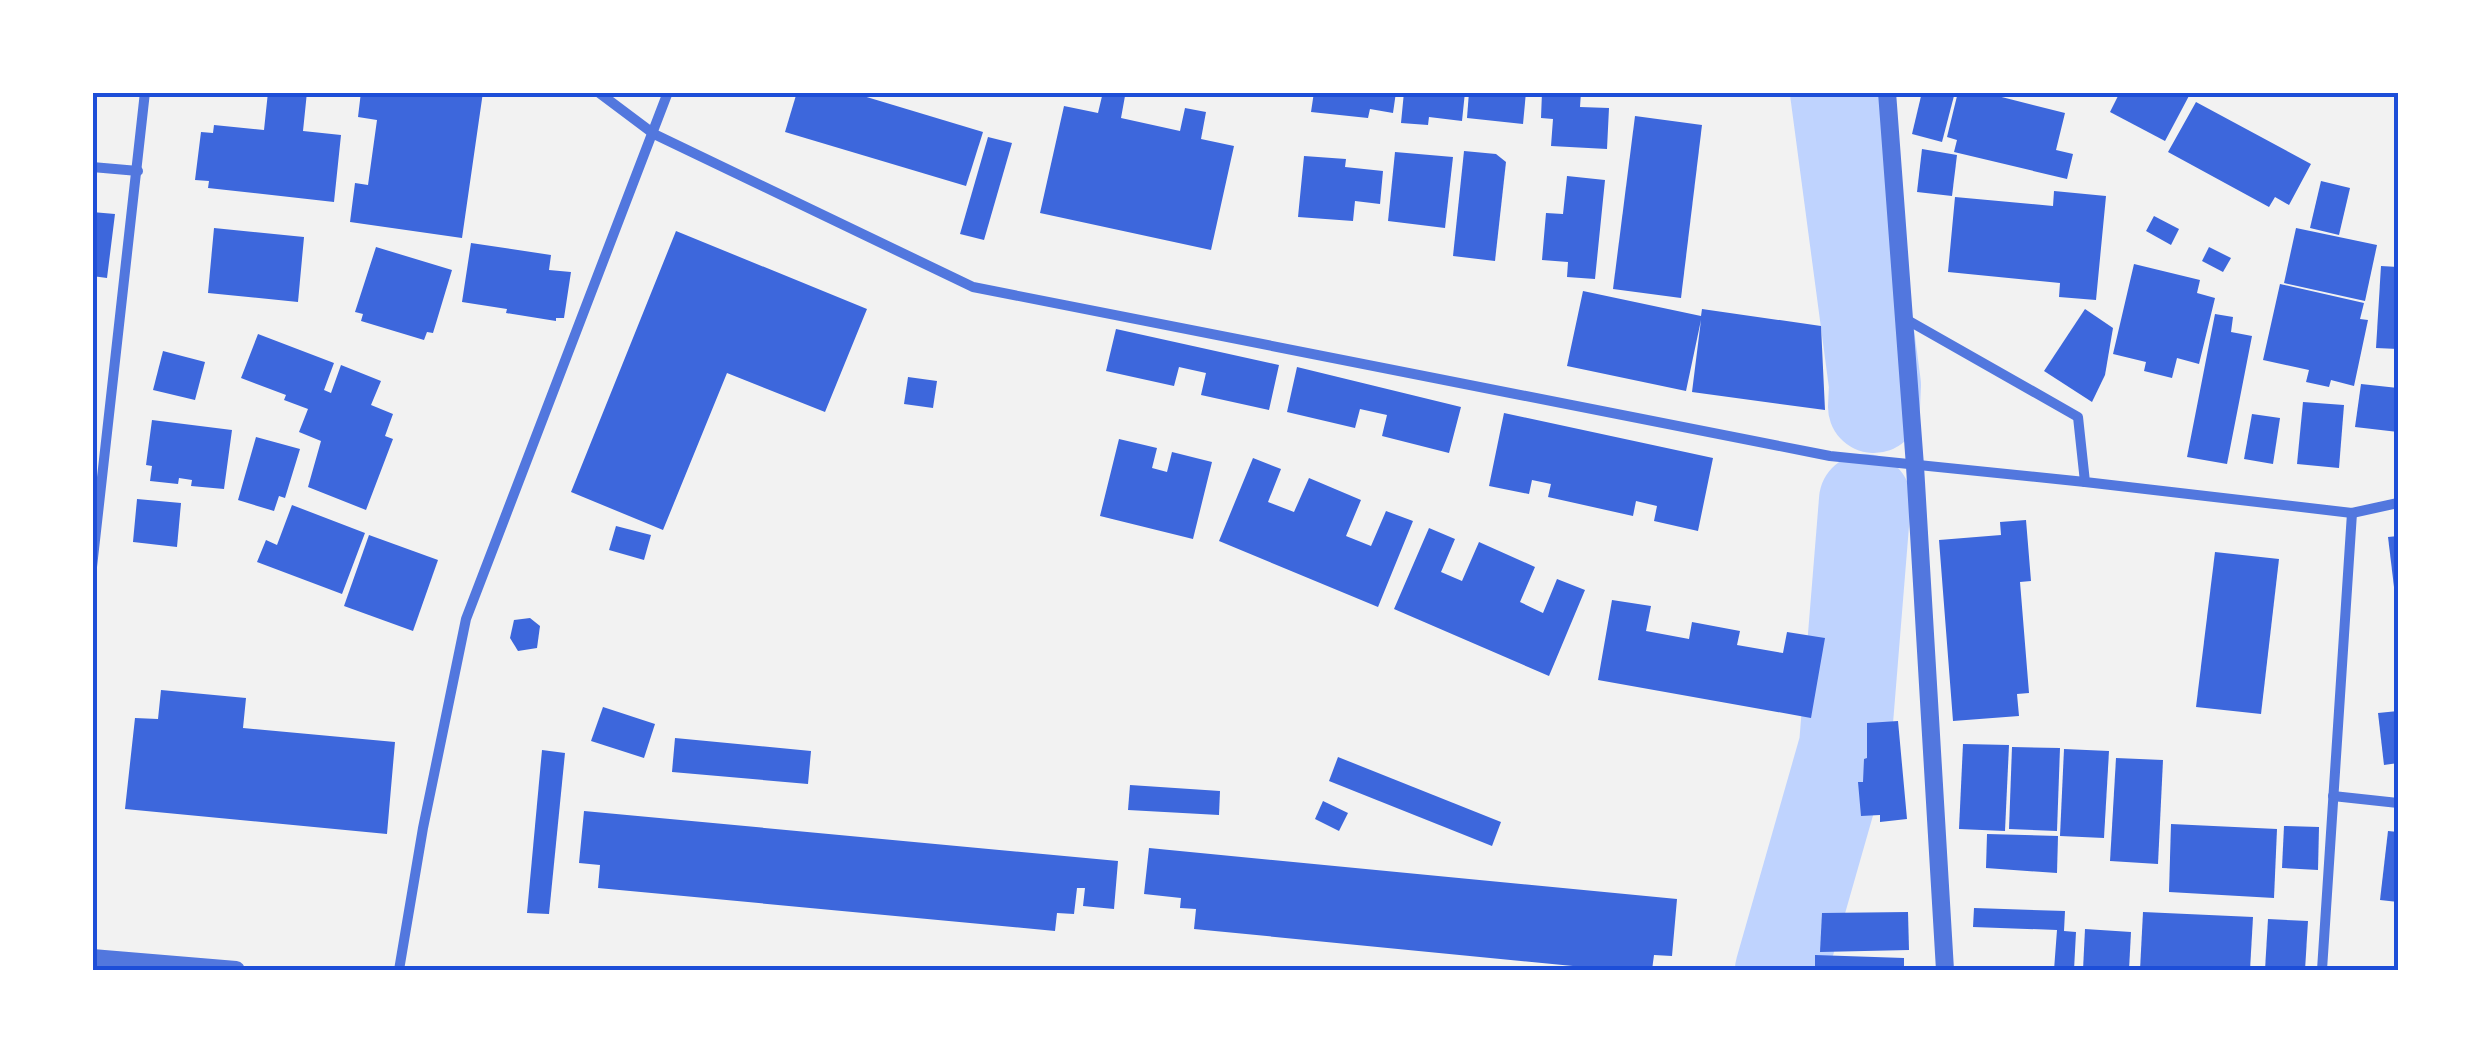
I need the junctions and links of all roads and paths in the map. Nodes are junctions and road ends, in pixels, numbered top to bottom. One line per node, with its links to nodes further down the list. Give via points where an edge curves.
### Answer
1 (145, 92): 7 (street)
2 (598, 92): 5 (street)
3 (668, 92): 5 (street)
4 (1887, 92): 8 (street)
5 (654, 134): 9 (street, via 973,287 1830,456); 19 (street, via 466,619)
6 (92, 167): 7 (street)
7 (138, 172): 13 (street)
8 (1901, 316): 9 (street); 10 (street, via 2078,417)
9 (1914, 466): 10 (street); 20 (street)
10 (2085, 482): 12 (street)
11 (2398, 504): 12 (street)
12 (2352, 513): 15 (street)
13 (94, 542): 14 (street)
14 (92, 566)
15 (2333, 796): 16 (street); 21 (street)
16 (2398, 802)
17 (92, 958): 18 (street)
18 (236, 970)
19 (400, 970)
20 (1945, 970)
21 (2322, 970)

